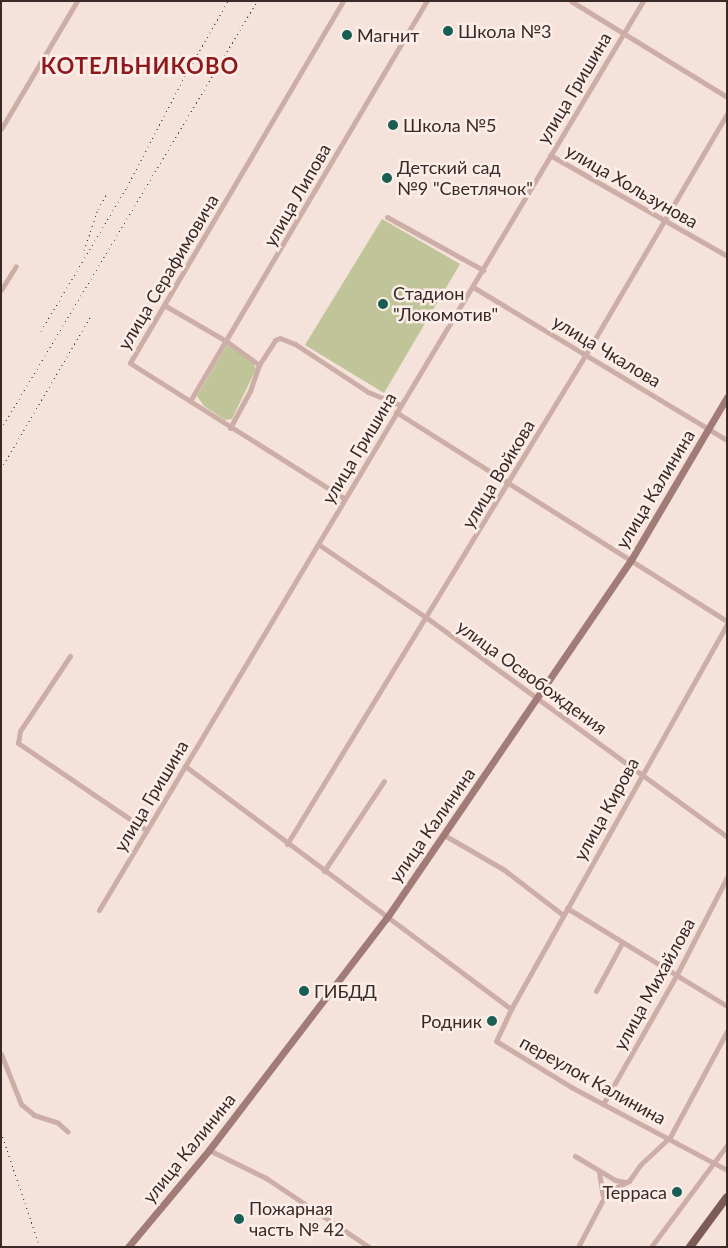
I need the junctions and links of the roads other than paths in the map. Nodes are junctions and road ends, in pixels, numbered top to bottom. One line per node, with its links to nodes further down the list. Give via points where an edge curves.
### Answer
1 (77, 1): 9 (street)
2 (343, 1): 18 (street, улица Серафимовича)
3 (427, 1): 19 (street, улица Липова)
4 (571, 1): 6 (street)
5 (643, 1): 6 (street, улица Гришина)
6 (622, 34): 7 (street); 10 (street, улица Гришина)
7 (727, 97)
8 (727, 114): 12 (street, улица Войкова)
9 (1, 129)
10 (550, 155): 12 (street, улица Хользунова); 15 (street, улица Гришина)
11 (387, 217): 15 (street)
12 (665, 220): 13 (street, улица Хользунова); 20 (street, улица Войкова)
13 (727, 256)
14 (16, 266): 17 (street)
15 (483, 270): 16 (street, улица Гришина)
16 (473, 287): 20 (street, улица Чкалова); 24 (street, улица Гришина)
17 (1, 290)
18 (164, 305): 19 (street); 23 (street, улица Серафимовича, via 130,363)
19 (226, 341): 21 (street); 23 (street, улица Липова)
20 (586, 354): 27 (street, улица Чкалова); 29 (street, улица Войкова)
21 (259, 365): 24 (street, via 275,340 289,340 368,392); 26 (street, via 250,391)
22 (727, 397): 27 (street, улица Калинина)
23 (190, 401): 26 (street, улица Серафимовича)
24 (401, 405): 25 (street, улица Гришина)
25 (396, 412): 29 (street); 30 (street, улица Гришина)
26 (230, 428): 30 (street, улица Серафимовича)
27 (708, 429): 28 (street, улица Чкалова); 32 (street, улица Калинина)
28 (727, 440)
29 (508, 483): 32 (street); 33 (street, улица Войкова)
30 (345, 499): 31 (street, улица Гришина)
31 (318, 544): 33 (street, улица Освобождения); 37 (street, улица Гришина)
32 (631, 560): 34 (street); 36 (street, улица Калинина)
33 (427, 618): 36 (street, улица Освобождения); 43 (street, улица Войкова)
34 (727, 622): 38 (street, улица Кирова)
35 (70, 656): 40 (street, via 20,730 18,743)
36 (537, 697): 38 (street, улица Освобождения); 41 (street, улица Калинина)
37 (185, 766): 40 (street, улица Гришина); 43 (street)
38 (642, 772): 42 (street, улица Освобождения); 46 (street, улица Кирова)
39 (384, 781): 44 (street)
40 (146, 830): 47 (street, улица Гришина)
41 (444, 835): 48 (street, via 503,869); 49 (street, улица Калинина)
42 (727, 837)
43 (286, 844): 44 (street)
44 (324, 871): 49 (street)
45 (727, 877): 51 (street, улица Михайлова)
46 (566, 908): 48 (street, улица Кирова); 50 (street)
47 (99, 910)
48 (563, 915): 54 (street, улица Кирова)
49 (388, 916): 54 (street); 61 (street, улица Калинина)
50 (622, 942): 51 (street); 52 (street)
51 (676, 976): 53 (street); 57 (street, улица Михайлова)
52 (596, 991)
53 (727, 1006)
54 (511, 1009): 57 (street, переулок Калинина, via 496,1041)
55 (727, 1031): 59 (street)
56 (1, 1054): 58 (street, via 21,1104 34,1115 58,1123)
57 (603, 1104): 59 (street, переулок Калинина)
58 (68, 1132)
59 (670, 1137): 63 (street, переулок Калинина); 66 (street)
60 (727, 1145): 63 (street)
61 (209, 1150): 69 (street, улица Калинина); 70 (street, via 266,1178)
62 (575, 1156): 65 (street)
63 (715, 1163): 64 (street, переулок Калинина); 72 (street)
64 (727, 1170)
65 (599, 1172): 66 (street); 67 (street)
66 (625, 1182): 67 (street)
67 (604, 1197): 71 (street)
68 (727, 1197): 73 (main road)
69 (128, 1247)
70 (368, 1247)
71 (578, 1247)
72 (651, 1247)
73 (690, 1247)

